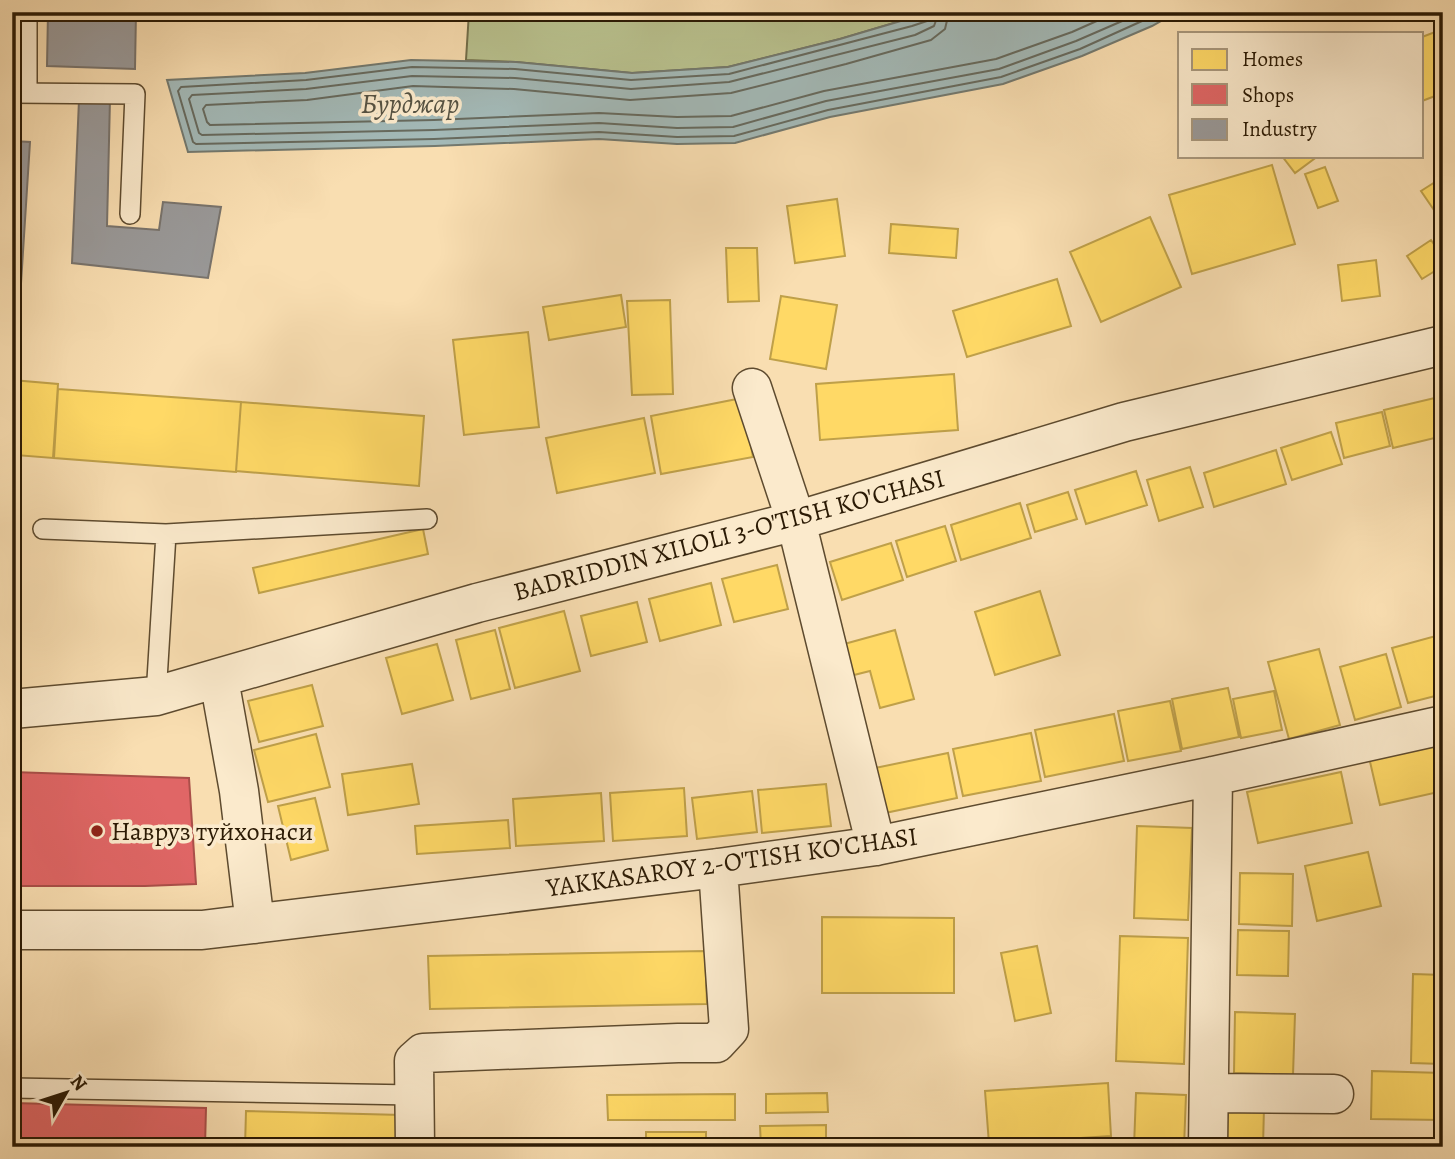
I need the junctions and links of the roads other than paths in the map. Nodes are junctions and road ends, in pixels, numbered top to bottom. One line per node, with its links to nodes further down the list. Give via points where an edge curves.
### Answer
1 (27, 12): 2 (lane)
2 (20, 93): 3 (lane, via 135,94)
3 (130, 214)
4 (1443, 345): 7 (street, BADRIDDIN XILOLI 3-O'TISH KO'CHASI, via 1124,422)
5 (752, 388): 7 (street)
6 (427, 519): 9 (lane)
7 (796, 521): 10 (street, BADRIDDIN XILOLI 3-O'TISH KO'CHASI, via 477,603); 15 (street)
8 (43, 529): 9 (lane)
9 (166, 534): 11 (lane)
10 (219, 679): 11 (street, BADRIDDIN XILOLI 3-O'TISH KO'CHASI); 17 (street, via 239,791)
11 (156, 696): 12 (street, BADRIDDIN XILOLI 3-O'TISH KO'CHASI)
12 (12, 709)
13 (1443, 725): 14 (street, YAKKASAROY 2-O'TISH KO'CHASI)
14 (1213, 776): 15 (street, YAKKASAROY 2-O'TISH KO'CHASI); 20 (street)
15 (876, 845): 16 (street, YAKKASAROY 2-O'TISH KO'CHASI)
16 (718, 868): 17 (street, YAKKASAROY 2-O'TISH KO'CHASI); 22 (street, via 729,1029 716,1043 424,1053 414,1061)
17 (255, 924): 18 (street, YAKKASAROY 2-O'TISH KO'CHASI, via 202,930)
18 (12, 930)
19 (12, 1088): 22 (lane)
20 (1209, 1093): 21 (street); 24 (street)
21 (1334, 1094)
22 (414, 1096): 23 (street)
23 (415, 1147)
24 (1208, 1147)

